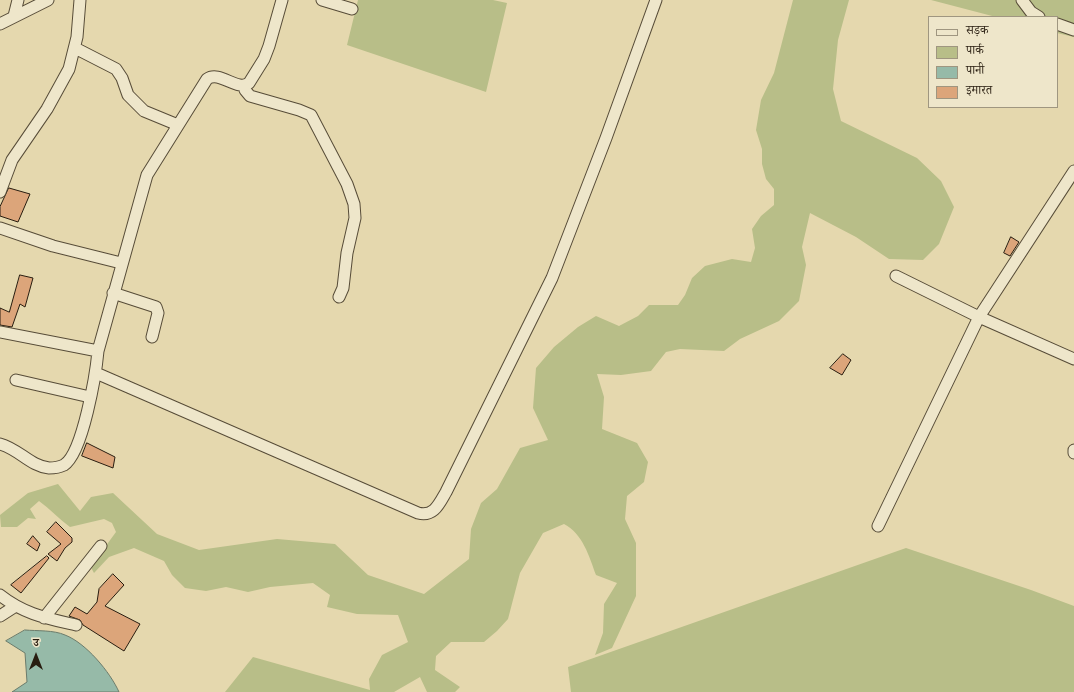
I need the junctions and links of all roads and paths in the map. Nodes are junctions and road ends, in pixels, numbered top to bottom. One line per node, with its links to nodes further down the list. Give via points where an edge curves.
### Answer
1 (18, 0): 9 (street)
2 (48, 0): 9 (street)
3 (80, 0): 14 (street)
4 (282, 0): 15 (street, via 264,59)
5 (322, 0): 8 (street)
6 (656, 0): 30 (street, via 552,278 446,492 433,512 418,513)
7 (1022, 0): 10 (street)
8 (352, 9)
9 (14, 16): 11 (street)
10 (1038, 16)
11 (0, 24)
12 (1058, 24): 13 (street)
13 (1074, 30)
14 (75, 48): 16 (street, via 116,69 128,96 144,110); 17 (street, via 62,84)
15 (246, 85): 16 (street, via 211,76); 24 (street, via 245,90 250,96 311,116 347,184 354,204 355,218 347,253 344,283)
16 (178, 125): 21 (street, via 147,175)
17 (4, 166): 19 (street)
18 (1074, 170): 25 (street)
19 (0, 192)
20 (0, 228): 21 (street, via 53,246)
21 (121, 263): 23 (street)
22 (896, 276): 25 (street)
23 (113, 293): 27 (street, via 156,307 158,313); 28 (street)
24 (339, 297)
25 (980, 317): 29 (street); 34 (street)
26 (0, 332): 28 (street)
27 (152, 337)
28 (98, 351): 30 (street)
29 (1074, 359)
30 (96, 373): 32 (street)
31 (16, 380): 32 (street)
32 (90, 397): 33 (street, via 75,448 64,464 51,468 40,466 30,462 13,448)
33 (0, 444)
34 (878, 526)
35 (101, 546): 39 (street)
36 (0, 595): 37 (street)
37 (14, 606): 38 (street); 39 (street)
38 (0, 616)
39 (44, 618): 40 (street)
40 (76, 625)

